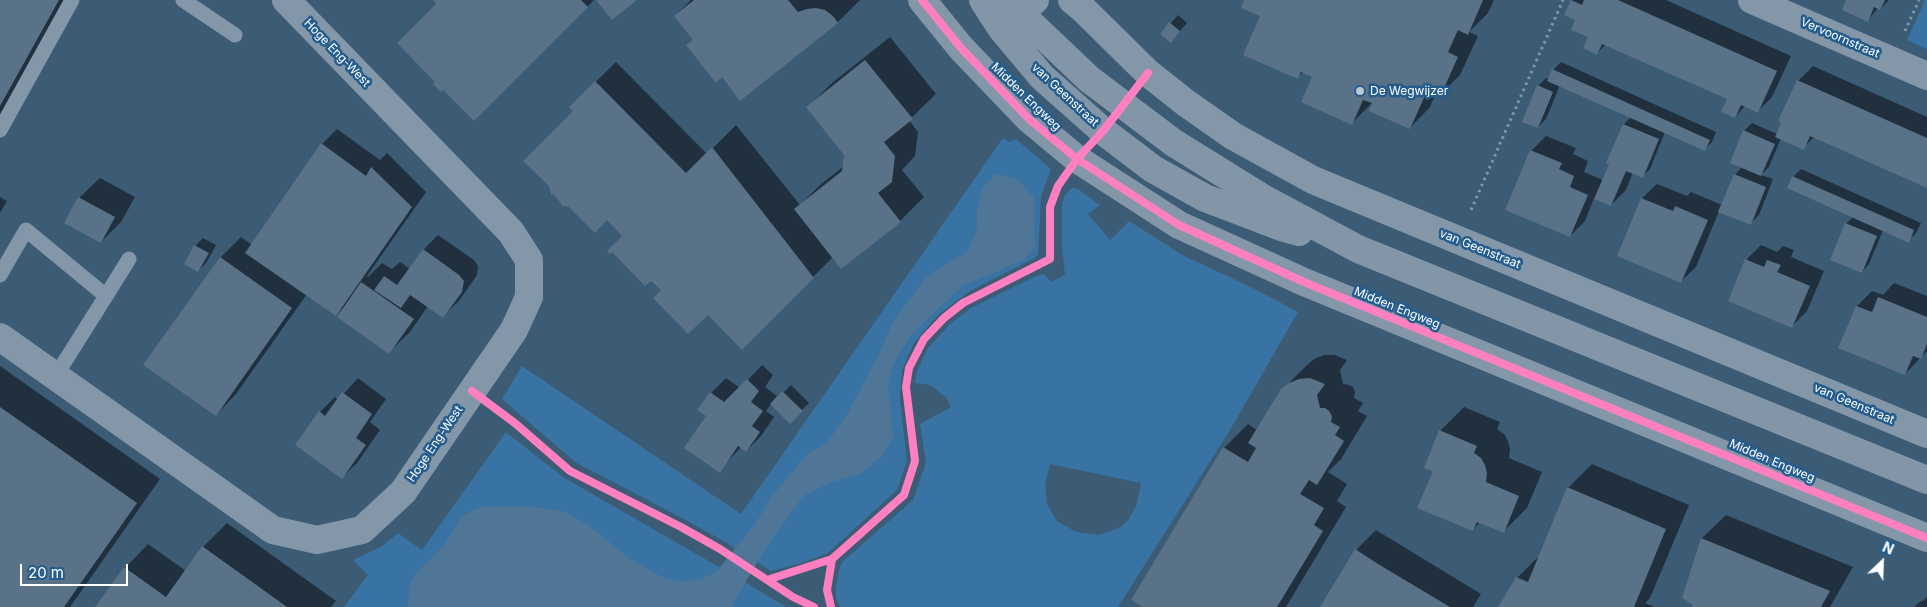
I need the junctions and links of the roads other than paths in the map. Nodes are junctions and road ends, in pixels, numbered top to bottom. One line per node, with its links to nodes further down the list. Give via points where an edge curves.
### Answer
1 (72, 0): 11 (lane)
2 (183, 0): 9 (lane)
3 (286, 0): 16 (street, Hoge Eng-West, via 511,232 529,260 529,297 514,330 403,492 362,530 317,540 273,530)
4 (922, 0): 19 (street, Midden Engweg, via 961,48 1029,119 1077,159 1179,225 1304,282)
5 (983, 0): 8 (main road, van Geenstraat)
6 (1072, 0): 17 (street, van Geenstraat, via 1148,73 1233,136 1314,180)
7 (1752, 0): 10 (street, Vervoornstraat)
8 (1015, 10): 18 (main road, van Geenstraat, via 1042,77 1103,131 1153,169 1205,198 1281,227 1358,249)
9 (235, 35)
10 (1927, 76)
11 (0, 130)
12 (129, 259): 14 (lane)
13 (0, 275): 14 (lane, via 26,230)
14 (106, 296): 16 (lane)
15 (0, 337): 16 (street, Hoge Eng-West)
16 (55, 377)
17 (1927, 434)
18 (1927, 480)
19 (1927, 538)

